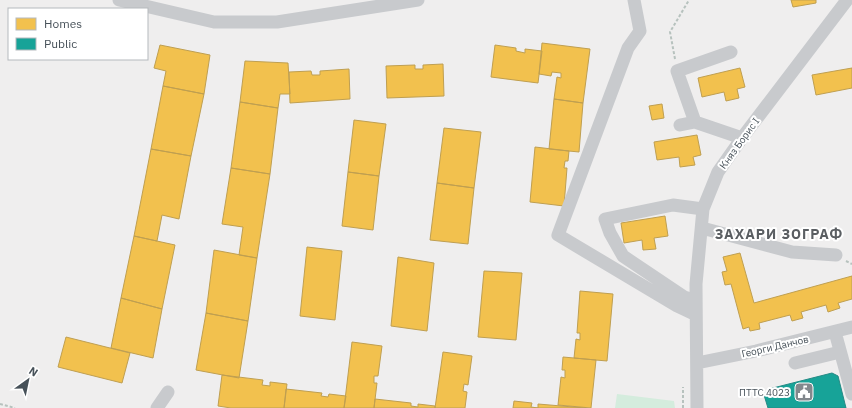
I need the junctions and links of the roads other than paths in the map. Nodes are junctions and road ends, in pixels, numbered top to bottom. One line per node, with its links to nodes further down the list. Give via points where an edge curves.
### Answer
1 (119, 0): 2 (street, via 214,22 277,22)
2 (418, 0)
3 (634, 0): 13 (street, via 640,31 628,48 558,235)
4 (847, 0): 8 (street, Княз Борис I)
5 (731, 52): 6 (street, via 677,72)
6 (695, 122): 7 (street); 8 (street)
7 (680, 124)
8 (742, 138): 9 (street, Княз Борис I, via 718,172)
9 (703, 210): 10 (street, Княз Борис I); 12 (street, via 673,205 605,219 623,256 684,297)
10 (702, 228): 11 (street, via 792,252); 12 (street, Княз Борис I)
11 (836, 255)
12 (696, 301): 13 (street, Княз Борис I)
13 (696, 315): 17 (street, Княз Борис I)
14 (852, 327): 15 (street, Георги Данчов)
15 (835, 332): 16 (street); 17 (street, Георги Данчов)
16 (840, 352): 18 (street); 19 (street)
17 (697, 363): 22 (street, Княз Борис I)
18 (795, 363)
19 (852, 394)
20 (157, 408): 21 (street, via 168,392)
21 (170, 408)
22 (697, 408)

